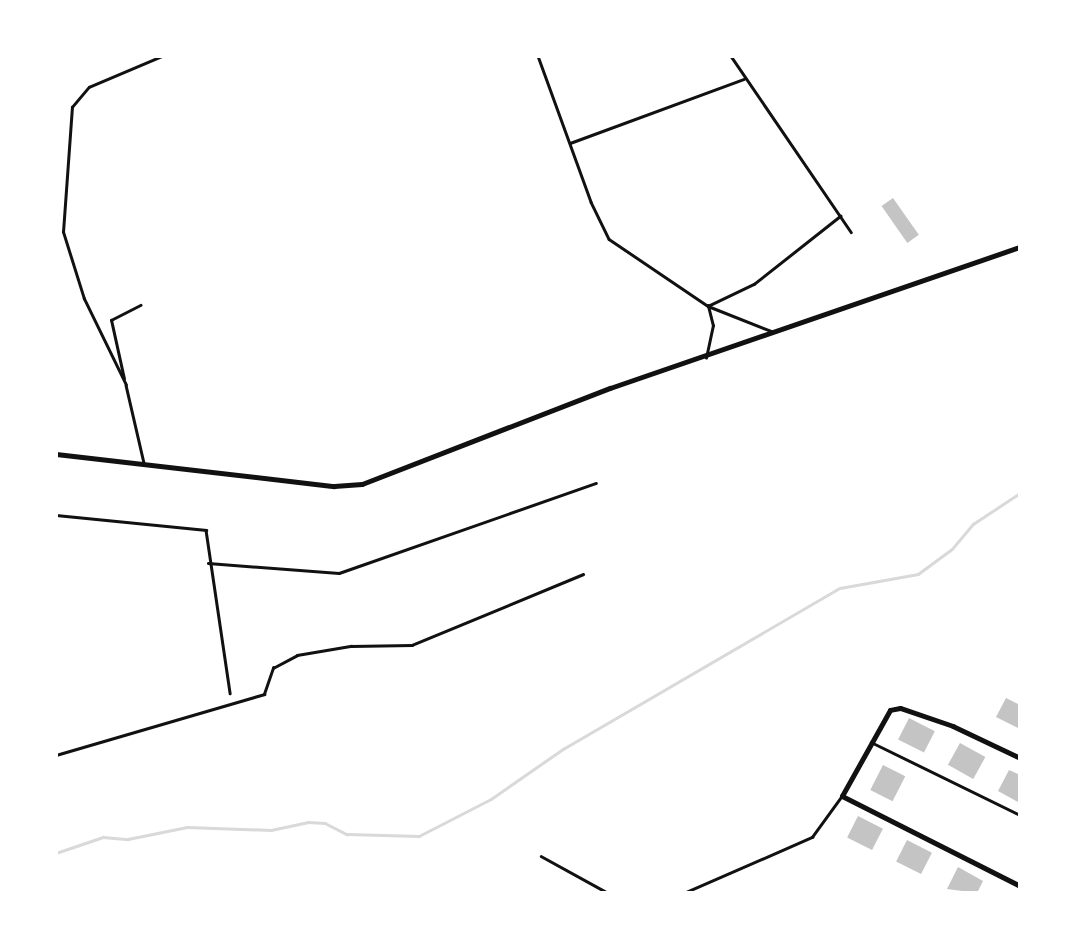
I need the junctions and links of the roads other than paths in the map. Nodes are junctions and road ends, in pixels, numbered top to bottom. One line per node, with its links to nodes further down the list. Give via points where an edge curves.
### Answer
1 (162, 56): 13 (lane, via 89,87 72,107 63,232 84,299)
2 (538, 56): 5 (lane)
3 (731, 56): 4 (lane)
4 (746, 78): 5 (lane); 6 (lane)
5 (570, 143): 10 (lane, via 609,239)
6 (839, 215): 7 (lane); 10 (lane, via 754,284)
7 (851, 232)
8 (1020, 247): 11 (street)
9 (140, 305): 13 (lane, via 118,314 110,324)
10 (708, 306): 11 (lane); 12 (lane, via 713,326)
11 (771, 331): 12 (street)
12 (706, 358): 15 (street, via 610,388 362,484 334,486)
13 (125, 385): 15 (lane)
14 (56, 454): 15 (street)
15 (144, 463)
16 (596, 483): 18 (lane, via 339,573)
17 (56, 515): 18 (lane, via 206,530)
18 (208, 563): 20 (lane, via 225,639)
19 (583, 574): 22 (lane, via 412,645 351,646 297,655 273,668 264,694)
20 (230, 693)
21 (871, 743): 23 (street, via 890,710 900,708 953,726); 24 (street); 25 (lane)
22 (56, 755)
23 (1020, 758)
24 (842, 796): 27 (street); 29 (lane, via 812,837)
25 (1020, 815)
26 (541, 856): 28 (lane)
27 (1020, 886)
28 (608, 893)
29 (684, 893)

